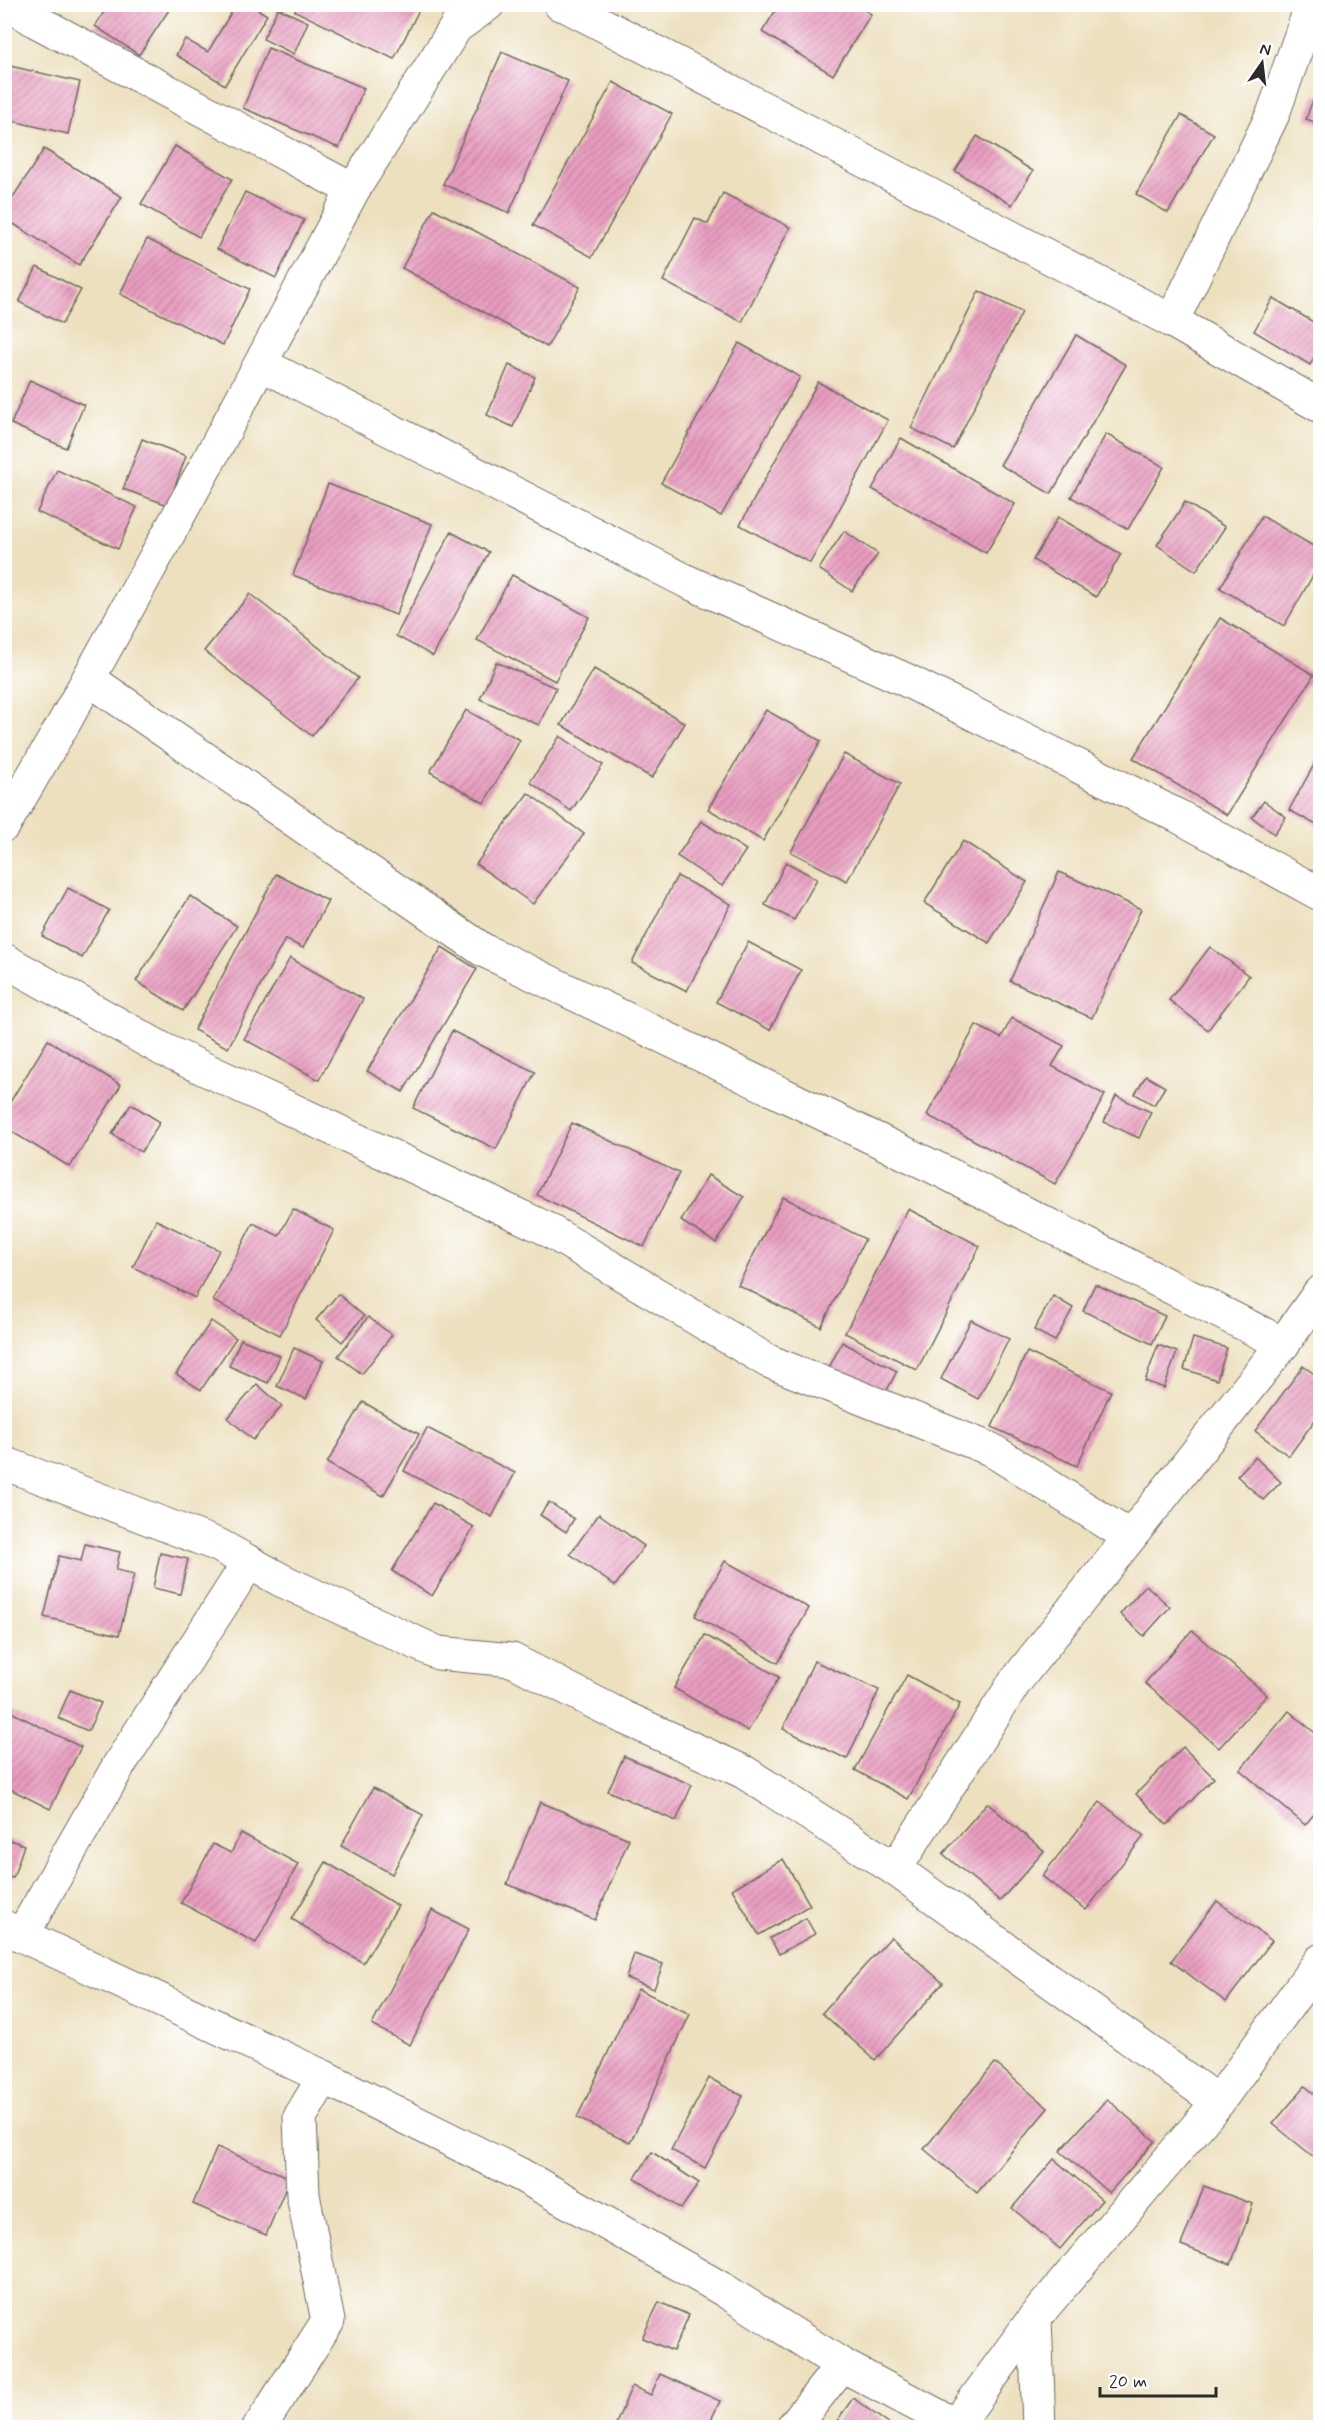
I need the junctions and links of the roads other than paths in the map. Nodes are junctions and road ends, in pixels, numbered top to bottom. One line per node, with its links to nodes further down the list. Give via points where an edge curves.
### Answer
1 (488, 4): 5 (street, via 456,27)
2 (560, 4): 6 (street)
3 (1312, 4): 6 (street, via 1273,114)
4 (11, 13): 5 (street)
5 (353, 190): 7 (street)
6 (1172, 321): 8 (street)
7 (261, 364): 9 (street); 11 (street, via 686,580 906,680 1178,816)
8 (1320, 406)
9 (88, 679): 10 (street); 14 (street, via 483,950 944,1172)
10 (4, 825)
11 (1320, 894)
12 (4, 960): 16 (street, via 164,1050 543,1227 768,1361 990,1449)
13 (1320, 1292): 14 (street)
14 (1283, 1344): 16 (street)
15 (4, 1463): 17 (street, via 218,1545)
16 (1130, 1537): 18 (street, via 1014,1682)
17 (249, 1562): 18 (street, via 438,1653 512,1660 625,1718 744,1772); 19 (street)
18 (895, 1869): 22 (street)
19 (13, 1931): 21 (street)
20 (1320, 1961): 22 (street)
21 (324, 2077): 24 (street, via 521,2175 724,2290); 26 (street, via 300,2117 303,2195 328,2321)
22 (1218, 2102): 23 (street)
23 (1035, 2317): 25 (street); 28 (street)
24 (842, 2365): 25 (street); 27 (street)
25 (959, 2426)
26 (259, 2427)
27 (792, 2427)
28 (1039, 2427)

